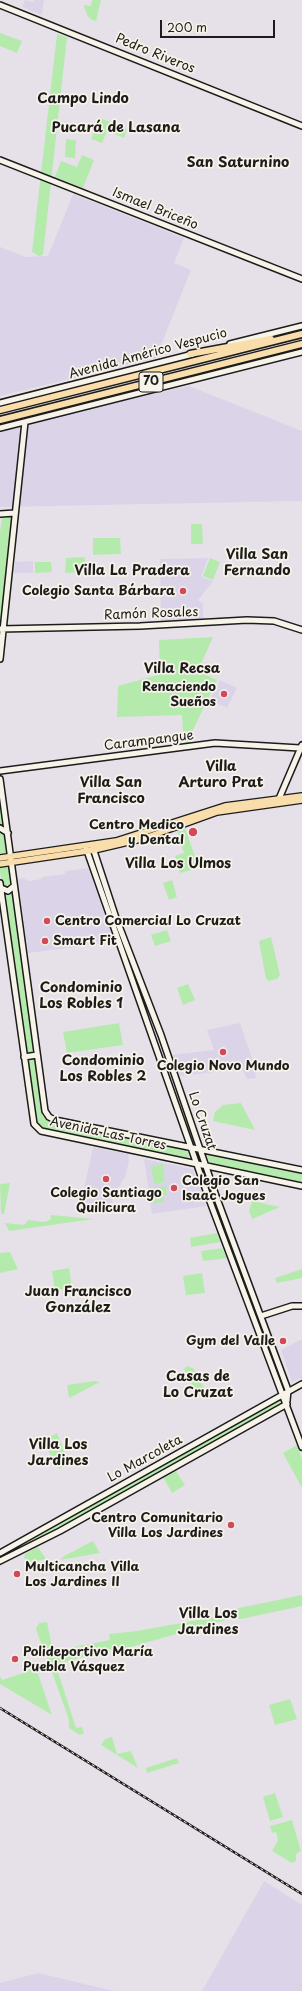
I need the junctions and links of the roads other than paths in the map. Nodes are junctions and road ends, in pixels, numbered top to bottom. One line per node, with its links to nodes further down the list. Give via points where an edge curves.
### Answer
1 (0, 5): 2 (street, Pedro Riveros)
2 (302, 126)
3 (0, 160): 4 (street, Ismael Briceño)
4 (302, 279)
5 (302, 326): 9 (street, Avenida Américo Vespucio)
6 (301, 335): 9 (highway); 11 (highway, 70)
7 (302, 344): 12 (highway, 70)
8 (302, 352): 13 (street)
9 (190, 354): 10 (street, Avenida Américo Vespucio)
10 (0, 403)
11 (0, 410)
12 (0, 420)
13 (25, 422): 14 (street); 15 (street)
14 (0, 428)
15 (14, 513): 16 (street); 17 (street)
16 (0, 514)
17 (2, 629): 18 (street, Ramón Rosales, via 261,620 278,622); 19 (street)
18 (302, 630)
19 (0, 659)
20 (301, 747): 21 (street, Carampangue, via 215,743); 25 (street)
21 (0, 771)
22 (0, 779): 27 (street, Avenida Las Torres)
23 (302, 796): 25 (main road)
24 (302, 800): 25 (main road)
25 (279, 801): 28 (main road, via 217,812 140,840)
26 (0, 828): 27 (street)
27 (8, 833): 31 (street, Avenida Las Torres)
28 (93, 848): 29 (main road); 40 (street, Lo Cruzat)
29 (86, 849): 31 (main road); 37 (street, Lo Cruzat)
30 (0, 858): 31 (main road)
31 (10, 860): 32 (main road); 34 (street, Avenida Las Torres)
32 (0, 864)
33 (0, 886): 34 (street, via 8,891); 36 (street, Avenida Las Torres)
34 (14, 886): 35 (street, Avenida Las Torres)
35 (37, 1055): 36 (street); 38 (street, Avenida Las Torres, via 45,1111 51,1119)
36 (24, 1057): 41 (street, Avenida Las Torres, via 34,1124 39,1130)
37 (186, 1135): 38 (street); 39 (street, Lo Cruzat)
38 (180, 1146): 39 (street, Avenida Las Torres)
39 (190, 1148): 40 (street, Avenida Las Torres); 41 (street, Lo Cruzat)
40 (200, 1150): 42 (street, Lo Cruzat); 44 (street, Avenida Las Torres)
41 (196, 1163): 42 (street, Avenida Las Torres); 48 (street, Lo Cruzat)
42 (205, 1165): 43 (street, Avenida Las Torres); 45 (street, Lo Cruzat)
43 (217, 1168): 45 (street); 46 (street, Avenida Las Torres)
44 (302, 1170)
45 (209, 1176): 47 (street, Lo Cruzat)
46 (302, 1186)
47 (252, 1293): 48 (street); 50 (street, Lo Cruzat)
48 (246, 1296): 53 (street, Lo Cruzat)
49 (302, 1306): 50 (street, via 292,1306)
50 (261, 1316): 52 (street, Lo Cruzat)
51 (302, 1384): 52 (street, Lo Marcoleta)
52 (288, 1390): 53 (street, Lo Marcoleta); 54 (street, Lo Cruzat)
53 (283, 1394): 54 (street, Lo Cruzat); 56 (street, Lo Marcoleta)
54 (286, 1404): 55 (street, Lo Cruzat); 57 (street, Lo Marcoleta)
55 (302, 1447)
56 (79, 1508): 57 (street); 58 (street, Lo Marcoleta)
57 (84, 1517): 59 (street, Lo Marcoleta)
58 (55, 1523): 59 (street); 60 (street, Lo Marcoleta)
59 (60, 1531): 61 (street, Lo Marcoleta)
60 (0, 1553)
61 (0, 1561)

